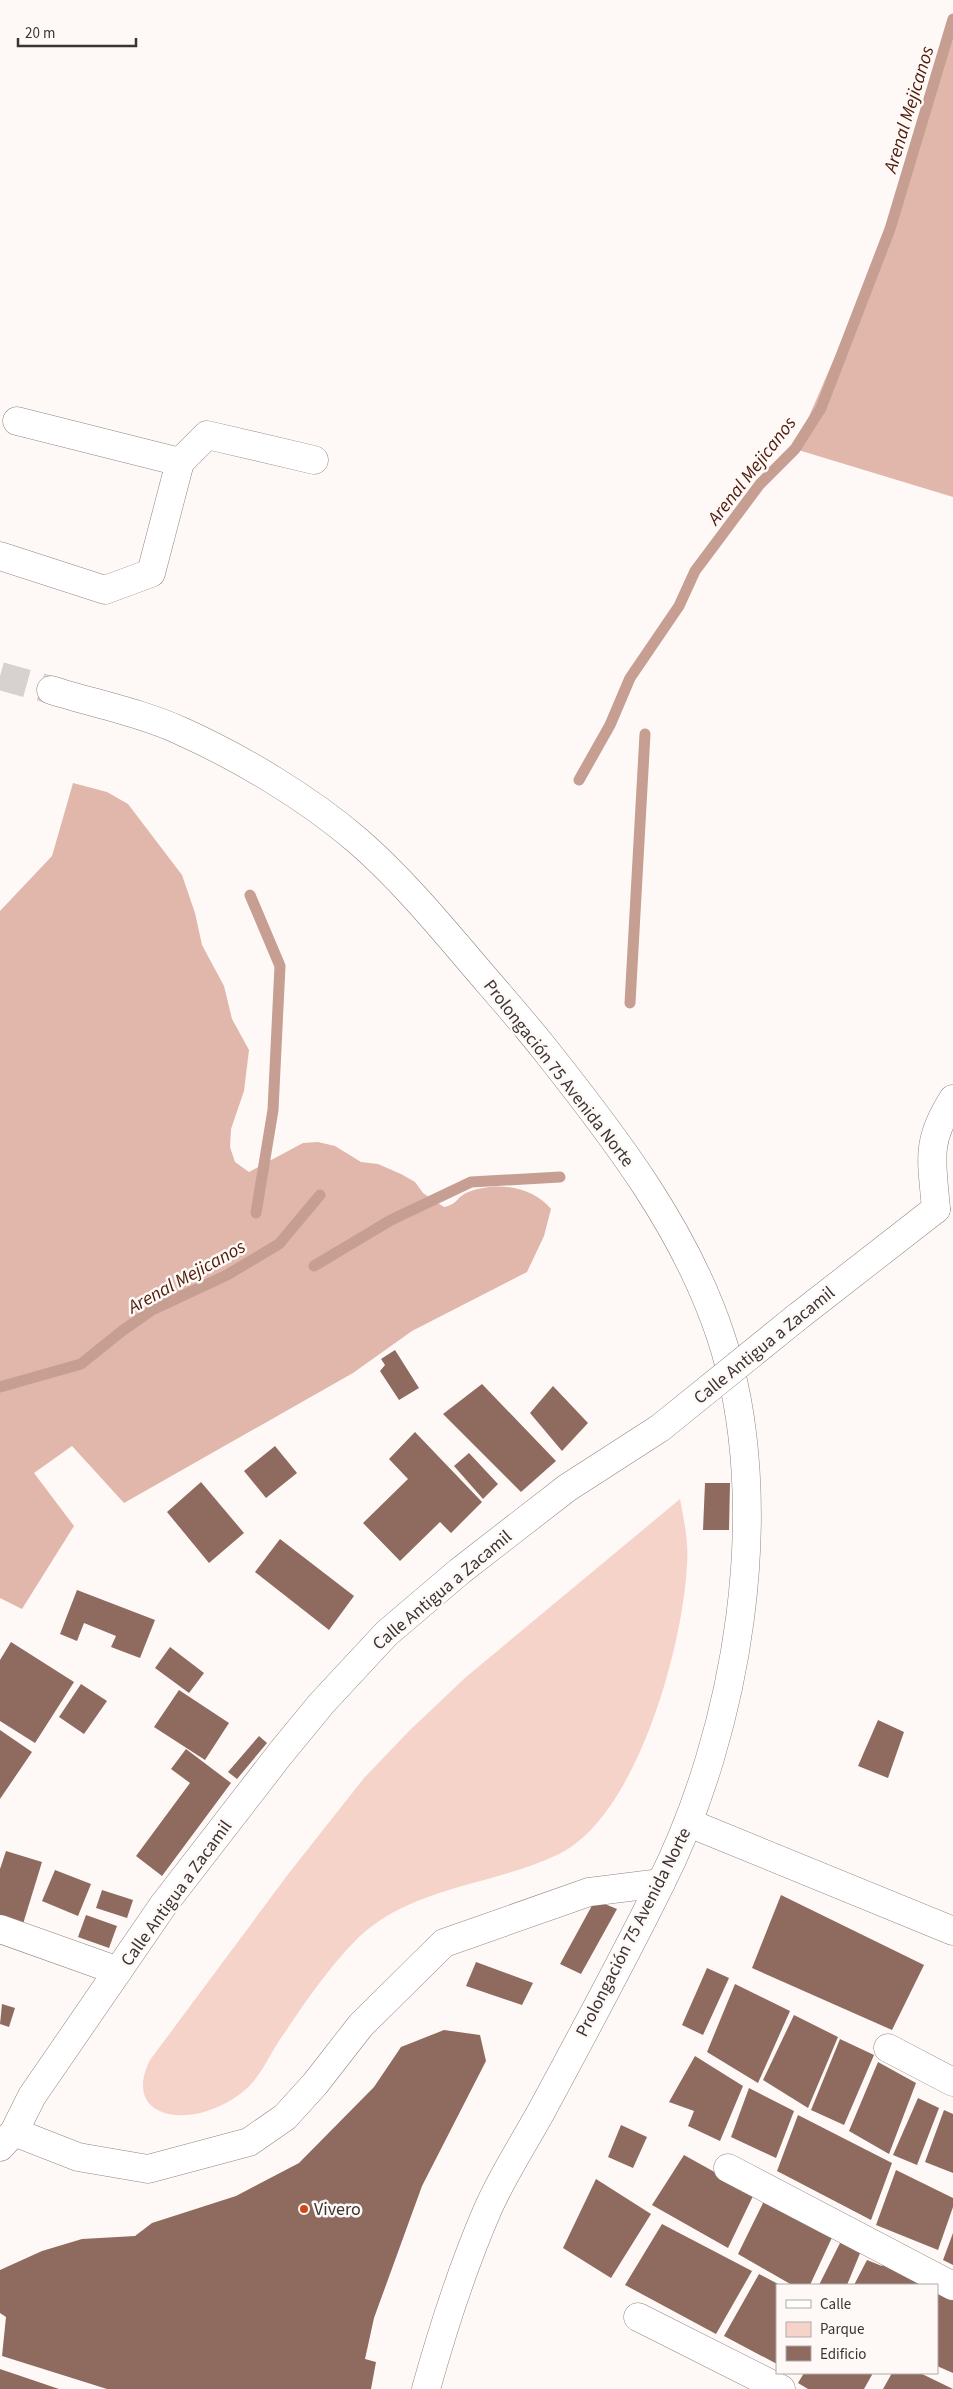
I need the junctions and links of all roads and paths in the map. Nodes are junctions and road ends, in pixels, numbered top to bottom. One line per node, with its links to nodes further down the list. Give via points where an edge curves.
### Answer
1 (17, 421): 3 (street)
2 (314, 460): 3 (street, via 207,435)
3 (180, 462): 4 (street, via 151,573 105,590)
4 (0, 556)
5 (51, 690): 8 (street, Prolongación 75 Avenida Norte, via 175,728 234,756 358,840 418,900 541,1044 614,1138 675,1232 721,1336 741,1412 748,1519 738,1636 712,1753)
6 (953, 1099): 7 (street, via 934,1135 931,1152)
7 (945, 1209): 12 (street, Calle Antigua a Zacamil, bridge, via 796,1318 660,1428 566,1488 387,1633 280,1754 164,1904)
8 (689, 1823): 9 (street, Prolongación 75 Avenida Norte); 11 (street)
9 (661, 1883): 15 (street, via 590,1892 444,1943 361,2025 285,2117 249,2142 148,2170); 19 (street, Prolongación 75 Avenida Norte, via 489,2207 444,2323)
10 (0, 1929): 12 (street)
11 (953, 1931)
12 (118, 1971): 15 (street, Calle Antigua a Zacamil, via 32,2096)
13 (888, 2048): 14 (street)
14 (953, 2082)
15 (7, 2139)
16 (728, 2168): 17 (street)
17 (953, 2286)
18 (638, 2317): 20 (street)
19 (426, 2389)
20 (781, 2389)

